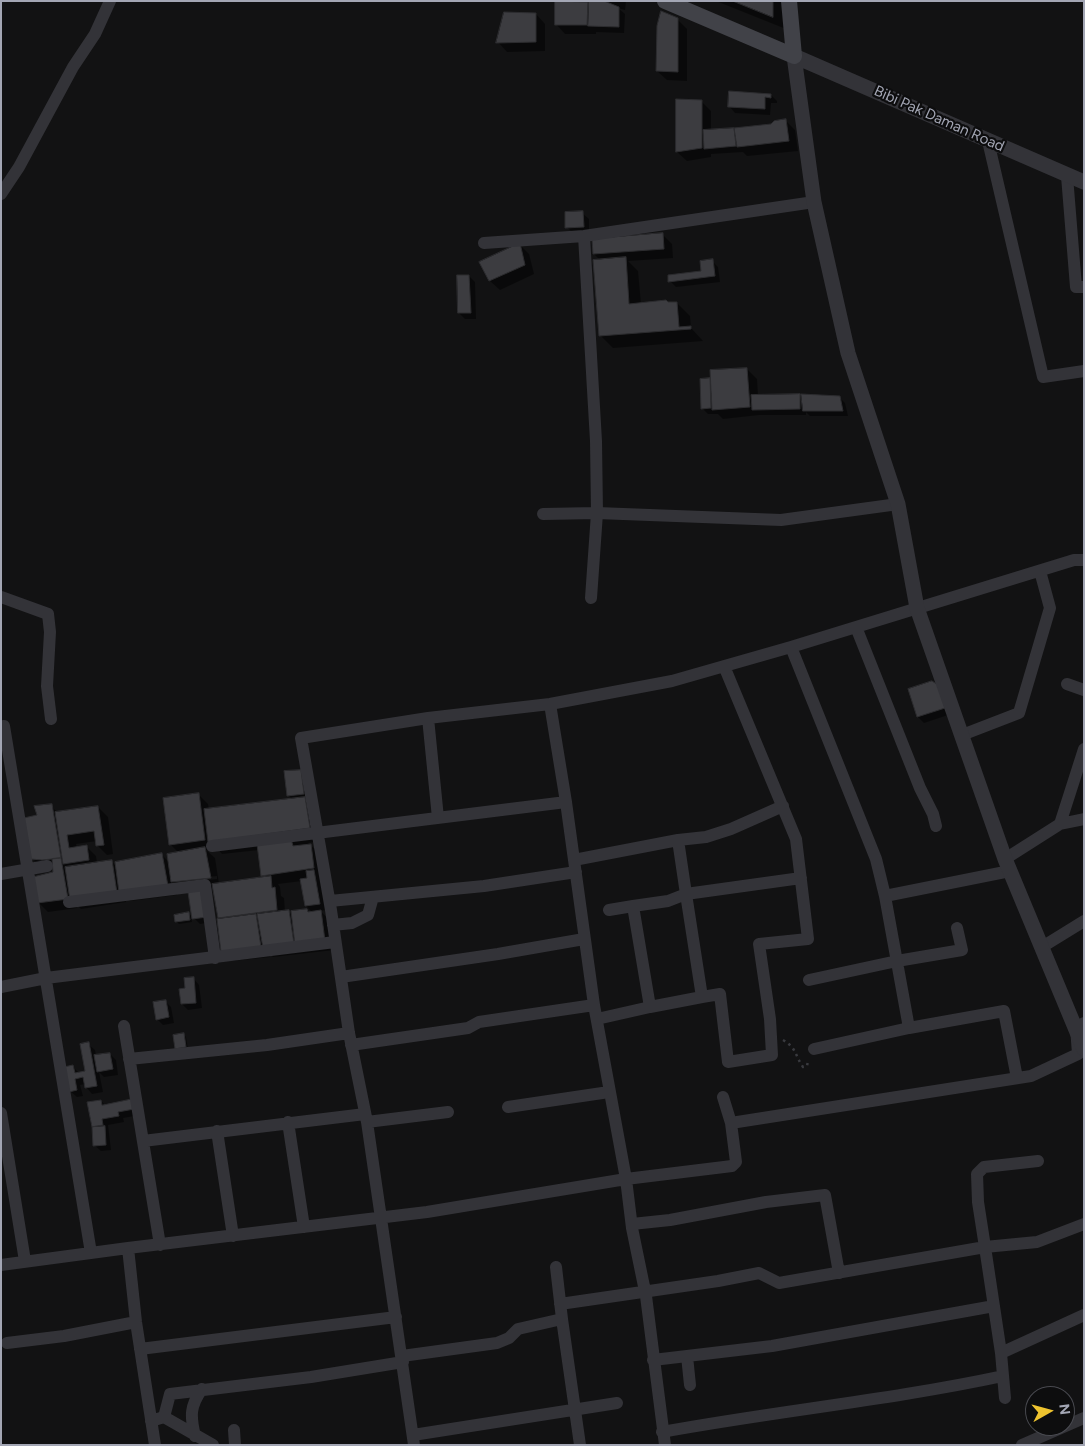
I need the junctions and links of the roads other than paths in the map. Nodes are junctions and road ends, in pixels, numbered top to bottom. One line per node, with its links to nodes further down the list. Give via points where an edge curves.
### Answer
1 (110, 1): 8 (street, via 95,34)
2 (666, 1): 4 (main road)
3 (788, 1): 4 (main road)
4 (794, 56): 5 (street, Bibi Pak Daman Road); 9 (street)
5 (988, 141): 6 (street, Bibi Pak Daman Road); 13 (street, via 1043,377)
6 (1067, 176): 7 (street, Bibi Pak Daman Road); 12 (street, via 1076,287)
7 (1084, 182)
8 (1, 194)
9 (814, 202): 10 (street); 14 (street, via 848,353)
10 (584, 236): 11 (street); 15 (street, via 596,441)
11 (484, 243)
12 (1084, 286)
13 (1084, 371)
14 (898, 504): 15 (street, via 780,520); 21 (street)
15 (596, 512): 16 (street); 20 (street)
16 (543, 514)
17 (1084, 560): 18 (street)
18 (1040, 570): 21 (street); 31 (street, via 1050,608 1019,713)
19 (1, 597): 29 (street, via 48,614 47,686)
20 (591, 598)
21 (917, 608): 22 (street); 31 (street)
22 (856, 627): 23 (street); 38 (street)
23 (791, 646): 24 (street); 49 (street, via 876,859)
24 (724, 666): 27 (street, via 672,680); 34 (street)
25 (1067, 684): 26 (street)
26 (1084, 690)
27 (550, 704): 28 (street); 33 (street)
28 (428, 718): 35 (street); 39 (street, via 301,738)
29 (51, 719)
30 (4, 726): 45 (street)
31 (962, 735): 42 (street)
32 (1084, 749): 37 (street)
33 (566, 802): 35 (street); 44 (street)
34 (783, 806): 40 (street, via 731,829 706,837); 47 (street, via 796,839)
35 (438, 818): 39 (street)
36 (1084, 819): 37 (street)
37 (1060, 824): 42 (street)
38 (936, 826)
39 (318, 833): 41 (street); 51 (street)
40 (678, 840): 44 (street); 48 (street)
41 (212, 846)
42 (1008, 865): 49 (street); 60 (street)
43 (47, 866): 45 (street)
44 (575, 866): 50 (street, via 484,886); 58 (street)
45 (27, 870): 46 (street); 64 (street)
46 (1, 874)
47 (801, 878): 48 (street); 67 (street, via 808,939 758,944 770,1019 772,1055 728,1062 720,994)
48 (686, 894): 53 (street, via 668,901); 67 (street)
49 (885, 896): 62 (street)
50 (373, 897): 51 (street); 56 (street, via 368,914 352,923)
51 (330, 901): 56 (street)
52 (69, 902): 61 (street, via 206,885)
53 (633, 906): 54 (street); 69 (street)
54 (609, 910)
55 (1084, 921): 60 (street)
56 (333, 925): 59 (street)
57 (958, 928): 62 (street, via 962,950)
58 (584, 939): 63 (street); 68 (street)
59 (335, 942): 61 (street); 63 (street)
60 (1042, 947): 71 (street)
61 (215, 958): 64 (street)
62 (897, 961): 65 (street); 73 (street)
63 (341, 976): 74 (street)
64 (46, 978): 66 (street); 99 (street)
65 (809, 980)
66 (1, 987)
67 (702, 997): 69 (street)
68 (594, 1004): 70 (street); 74 (street, via 479,1022 468,1028)
69 (650, 1007): 70 (street)
70 (597, 1019): 79 (street)
71 (1080, 1025): 76 (street); 78 (street, via 1078,1054 1031,1076)
72 (124, 1026): 77 (street)
73 (909, 1028): 75 (street); 78 (street, via 1004,1011)
74 (350, 1039): 77 (street); 84 (street)
75 (814, 1049)
76 (1084, 1049)
77 (129, 1059): 88 (street)
78 (1017, 1078): 86 (street)
79 (609, 1092): 81 (street); 90 (street)
80 (723, 1097): 86 (street)
81 (508, 1106)
82 (448, 1112): 84 (street)
83 (1, 1113): 100 (street)
84 (366, 1118): 85 (street); 91 (street)
85 (288, 1122): 87 (street); 94 (street)
86 (731, 1123): 90 (street, via 736,1162 732,1166)
87 (217, 1131): 88 (street); 95 (street)
88 (143, 1141): 96 (street)
89 (1038, 1161): 97 (street, via 984,1167 978,1174)
90 (626, 1179): 91 (street); 92 (street)
91 (382, 1218): 94 (street); 108 (street)
92 (632, 1224): 103 (street, via 766,1202 825,1196); 104 (street)
93 (1084, 1224): 97 (street, via 1037,1242)
94 (304, 1227): 95 (street)
95 (233, 1236): 96 (street)
96 (160, 1245): 98 (street)
97 (984, 1246): 103 (street); 106 (street)
98 (128, 1248): 99 (street); 110 (street)
99 (91, 1253): 100 (street)
100 (25, 1261): 101 (street)
101 (1, 1265)
102 (556, 1268): 105 (street)
103 (839, 1273): 104 (street, via 779,1283 759,1273)
104 (645, 1292): 105 (street); 116 (street)
105 (560, 1304): 109 (street)
106 (994, 1306): 113 (street); 114 (street, via 772,1346)
107 (1084, 1315): 113 (street)
108 (396, 1317): 112 (street); 115 (street)
109 (562, 1319): 115 (street, via 518,1329 510,1338 497,1343); 122 (street)
110 (136, 1322): 111 (street); 112 (street)
111 (7, 1343)
112 (140, 1349): 124 (street)
113 (1001, 1353): 117 (street)
114 (687, 1356): 116 (street); 118 (street)
115 (402, 1359): 119 (street, via 311,1377); 128 (street)
116 (654, 1360): 126 (street)
117 (1003, 1376): 120 (street); 126 (street, via 940,1389)
118 (690, 1385)
119 (202, 1389): 124 (street, via 170,1394); 127 (street, via 192,1412)
120 (1006, 1398)
121 (617, 1403): 122 (street)
122 (575, 1409): 128 (street); 133 (street)
123 (1084, 1418): 129 (street)
124 (157, 1419): 127 (street); 130 (street)
125 (234, 1430): 132 (street)
126 (662, 1432): 134 (street)
127 (196, 1436): 131 (street)
128 (414, 1440)
129 (1026, 1444)
130 (155, 1445)
131 (213, 1445)
132 (235, 1445)
133 (580, 1445)
134 (664, 1445)

